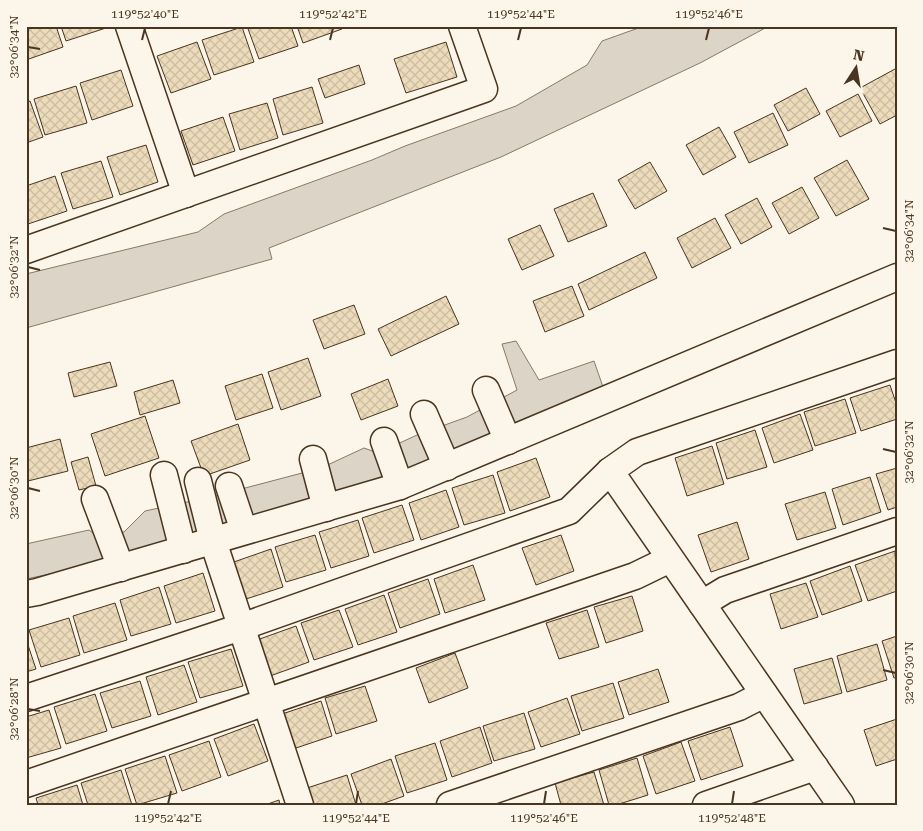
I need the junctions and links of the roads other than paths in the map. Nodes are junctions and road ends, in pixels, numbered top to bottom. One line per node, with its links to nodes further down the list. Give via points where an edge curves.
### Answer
1 (129, 26): 3 (street)
2 (462, 26): 3 (street, via 484,89)
3 (186, 194): 4 (street)
4 (26, 250)
5 (897, 277): 10 (street)
6 (897, 363): 13 (street, via 637,452)
7 (486, 390): 10 (street)
8 (424, 414): 12 (street)
9 (384, 441): 17 (street)
10 (508, 441): 12 (street)
11 (313, 459): 19 (street)
12 (447, 467): 17 (street)
13 (610, 471): 24 (street); 28 (street, via 570,511)
14 (164, 475): 23 (street)
15 (198, 481): 22 (street)
16 (229, 486): 21 (street)
17 (400, 486): 19 (street)
18 (95, 499): 25 (street)
19 (326, 508): 21 (street)
20 (897, 531): 27 (street, via 725,590)
21 (244, 532): 22 (street)
22 (213, 541): 23 (street); 28 (street)
23 (182, 550): 25 (street)
24 (670, 559): 27 (street); 31 (street, via 635,576)
25 (121, 568): 26 (street)
26 (26, 594)
27 (702, 604): 29 (street)
28 (241, 628): 30 (street); 31 (street)
29 (764, 694): 32 (street); 35 (street, via 739,707)
30 (26, 698)
31 (266, 702): 33 (street); 34 (street)
32 (815, 767): 36 (street); 37 (street)
33 (26, 784)
34 (300, 805)
35 (450, 805)
36 (706, 805)
37 (841, 805)

